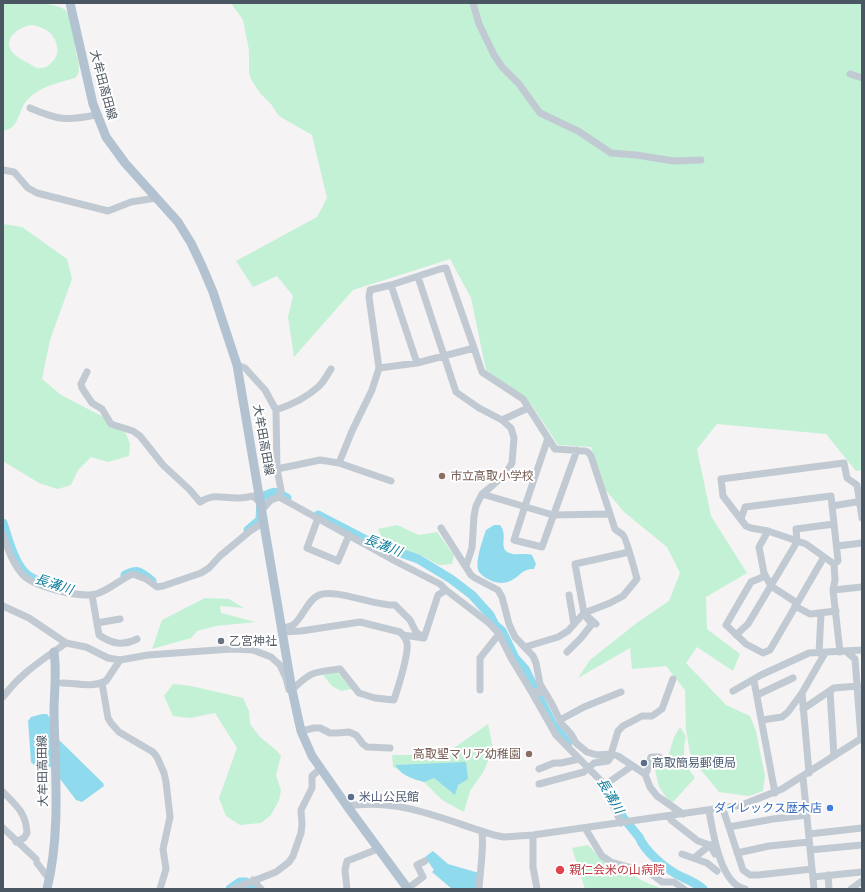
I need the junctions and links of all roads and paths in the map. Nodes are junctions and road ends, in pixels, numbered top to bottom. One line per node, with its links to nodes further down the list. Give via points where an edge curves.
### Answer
1 (70, 3): 6 (main road, 大牟田高田線)
2 (473, 3): 7 (street, via 479,24 494,55 540,113 578,131 611,152 674,161)
3 (850, 74): 4 (street)
4 (862, 78)
5 (30, 108): 6 (street, via 62,119)
6 (96, 114): 9 (main road, 大牟田高田線, via 106,137 116,151)
7 (701, 160)
8 (3, 170): 9 (street, via 14,172 28,188 37,193 108,211 131,202)
9 (156, 198): 15 (main road, 大牟田高田線, via 178,222 196,252 213,292)
10 (418, 277): 11 (street); 12 (street, via 446,268); 13 (street)
11 (391, 285): 14 (street); 17 (street, via 370,290 368,297)
12 (474, 348): 13 (street); 19 (street, via 482,372 523,399)
13 (444, 356): 14 (street); 21 (street, via 456,392)
14 (417, 363): 17 (street)
15 (237, 365): 20 (street, via 245,368 265,390); 30 (main road, 大牟田高田線)
16 (331, 368): 20 (street, via 319,387 291,405)
17 (379, 368): 24 (street, via 372,390)
18 (87, 372): 30 (street, via 81,384 92,403 102,409 111,424 140,436 163,465 200,502 213,496 252,496)
19 (528, 408): 21 (street); 22 (street)
20 (276, 410): 25 (street)
21 (502, 420): 27 (street, via 511,428 514,438 512,463 506,474)
22 (548, 438): 23 (street, via 555,449); 31 (street)
23 (577, 450): 33 (street, via 588,452 591,456); 34 (street)
24 (339, 463): 25 (street, via 320,460); 26 (street)
25 (277, 469): 28 (street, via 281,490)
26 (391, 481)
27 (482, 494): 31 (street); 50 (street, via 476,506 472,548)
28 (279, 497): 30 (street); 35 (street)
29 (861, 502): 32 (street); 36 (street, via 858,485 847,478 844,463 720,479 723,496); 37 (street)
30 (262, 506): 38 (main road, 大牟田高田線)
31 (525, 506): 34 (street); 34 (street, via 514,540 542,547)
32 (832, 506): 36 (street, via 831,496 776,503 745,508); 39 (street)
33 (610, 514): 34 (street); 47 (street, via 615,529 627,540)
34 (553, 515)
35 (318, 518): 43 (street); 43 (street, via 307,548 338,561)
36 (741, 518): 41 (street, via 746,526)
37 (862, 518)
38 (264, 522): 56 (street, via 201,573 157,587 133,574 108,590); 67 (main road, 大牟田高田線)
39 (834, 524): 44 (street, via 796,529); 46 (street)
40 (441, 528): 50 (street)
41 (768, 531): 44 (street); 51 (street, via 759,547)
42 (3, 534): 56 (street, via 8,549 24,576 53,589)
43 (349, 535): 54 (street, via 440,584)
44 (797, 542): 48 (street, via 806,544); 52 (street)
45 (862, 543): 46 (street)
46 (837, 546): 49 (street, via 838,561)
47 (629, 552): 61 (street, via 637,579 623,596); 61 (street, via 575,564)
48 (824, 557): 49 (street); 58 (street)
49 (834, 564): 55 (street)
50 (466, 566): 74 (street, via 475,578 498,590 515,637)
51 (765, 576): 52 (street); 69 (street, via 751,582 726,625)
52 (771, 586): 58 (street); 69 (street, via 748,624)
53 (862, 588): 55 (street)
54 (446, 590): 68 (street, via 489,623); 71 (street, via 438,596)
55 (833, 590): 60 (street)
56 (92, 595): 64 (street)
57 (569, 595): 65 (street)
58 (796, 604): 62 (street, via 810,614); 69 (street, via 770,650 764,653 746,644)
59 (3, 606): 73 (street, via 29,618)
60 (836, 611): 62 (street); 78 (street)
61 (583, 613): 65 (street); 66 (street); 77 (street, via 592,624)
62 (821, 613): 79 (street)
63 (120, 619): 64 (street)
64 (97, 623): 72 (street, via 99,635 111,642 121,644)
65 (574, 624): 74 (street, via 558,637)
66 (596, 624)
67 (282, 630): 70 (street, via 301,631 360,622 400,632); 71 (street, via 293,625 311,602 324,593 395,605 410,620 416,632); 87 (main road, 大牟田高田線)
68 (499, 634): 88 (street, via 480,658); 89 (street)
69 (736, 635)
70 (404, 636): 71 (street); 87 (street, via 407,643 405,658 394,700 359,693 340,669 315,672 304,678)
71 (424, 638)
72 (136, 639)
73 (66, 643): 76 (street); 80 (street, via 86,647 108,658)
74 (525, 647): 93 (street, via 533,656)
75 (862, 650): 78 (street)
76 (54, 652): 96 (street, via 29,670); 146 (main road, 大牟田高田線, via 56,804)
77 (567, 652)
78 (843, 652): 79 (street); 86 (street, via 856,659)
79 (822, 653): 83 (street, via 809,653 761,675); 94 (street)
80 (120, 660): 85 (street); 87 (street, via 148,655 230,649 253,650 271,657 280,665 289,690)
81 (793, 678): 95 (street)
82 (673, 679): 103 (street, via 662,709 652,716 642,716 623,726 618,731)
83 (754, 681): 90 (street); 95 (street)
84 (62, 683): 85 (street)
85 (102, 683): 151 (street, via 106,712 111,723 118,732 152,752 164,773 170,817 163,849 166,869)
86 (858, 686): 91 (street, via 834,688); 101 (street)
87 (292, 690): 100 (main road, 大牟田高田線)
88 (480, 690)
89 (532, 691): 93 (street); 106 (street, via 556,735)
90 (733, 691)
91 (830, 691): 97 (street); 104 (street)
92 (621, 692): 98 (street)
93 (545, 693): 98 (street)
94 (802, 693): 97 (street); 99 (street, via 782,717)
95 (757, 695): 99 (street)
96 (3, 697)
97 (804, 709): 112 (street)
98 (560, 720): 103 (street, via 584,750 597,755)
99 (762, 720): 116 (street)
100 (301, 731): 102 (street, via 320,728 337,733 349,732 367,746); 108 (main road, 大牟田高田線)
101 (862, 738): 104 (street)
102 (390, 748)
103 (612, 754): 107 (street); 110 (street, via 608,761 594,763)
104 (834, 756): 112 (street)
105 (660, 757): 111 (street, via 651,757)
106 (579, 759): 109 (street, via 554,763); 110 (street)
107 (632, 766): 111 (street); 113 (street)
108 (320, 769): 117 (main road, 大牟田高田線); 148 (street, via 312,776 312,788 301,810 302,824 293,856 276,872)
109 (539, 769)
110 (588, 769): 114 (street); 123 (street, via 603,783)
111 (645, 774): 120 (street, via 657,796)
112 (806, 775): 116 (street); 121 (street)
113 (609, 782)
114 (539, 784)
115 (3, 792): 131 (street, via 20,809 26,820 27,833)
116 (775, 793): 118 (street, via 742,806)
117 (346, 806): 128 (street, via 366,804 405,807); 135 (main road, 大牟田高田線)
118 (723, 809): 119 (street); 124 (street)
119 (709, 811): 120 (street); 143 (street, via 715,844)
120 (683, 814): 123 (street)
121 (807, 815): 124 (street); 129 (street)
122 (671, 820): 133 (street, via 698,841)
123 (621, 823): 126 (street)
124 (729, 827): 137 (street)
125 (3, 828): 131 (street)
126 (585, 828): 130 (street); 158 (street, via 602,856 611,862 650,873 662,882 674,882)
127 (862, 828): 129 (street)
128 (482, 832): 130 (street, via 504,837); 156 (street, via 484,847)
129 (809, 834): 132 (street)
130 (533, 835): 157 (street, via 533,868)
131 (16, 842): 146 (street)
132 (810, 842): 136 (street); 137 (street, via 769,846)
133 (710, 845): 139 (street); 143 (street)
134 (862, 845): 136 (street)
135 (378, 849): 154 (street, via 347,861); 155 (main road, 大牟田高田線)
136 (810, 850): 141 (street)
137 (738, 853): 141 (street, via 743,870 750,875)
138 (682, 854): 139 (street)
139 (694, 858): 142 (street, via 707,863)
140 (425, 861): 155 (street, via 417,865 423,877)
141 (812, 869): 147 (street)
142 (717, 871)
143 (726, 871): 159 (street, via 732,882)
144 (862, 872): 145 (street)
145 (828, 875): 147 (street); 161 (street)
146 (50, 877): 150 (main road, 大牟田高田線)
147 (813, 877): 160 (street)
148 (253, 880): 152 (street); 153 (street)
149 (862, 881): 162 (street)
150 (47, 889)
151 (160, 889)
152 (234, 889)
153 (261, 889)
154 (347, 889)
155 (407, 889)
156 (479, 889)
157 (537, 889)
158 (684, 889)
159 (745, 889)
160 (814, 889)
161 (829, 889)
162 (851, 889)

